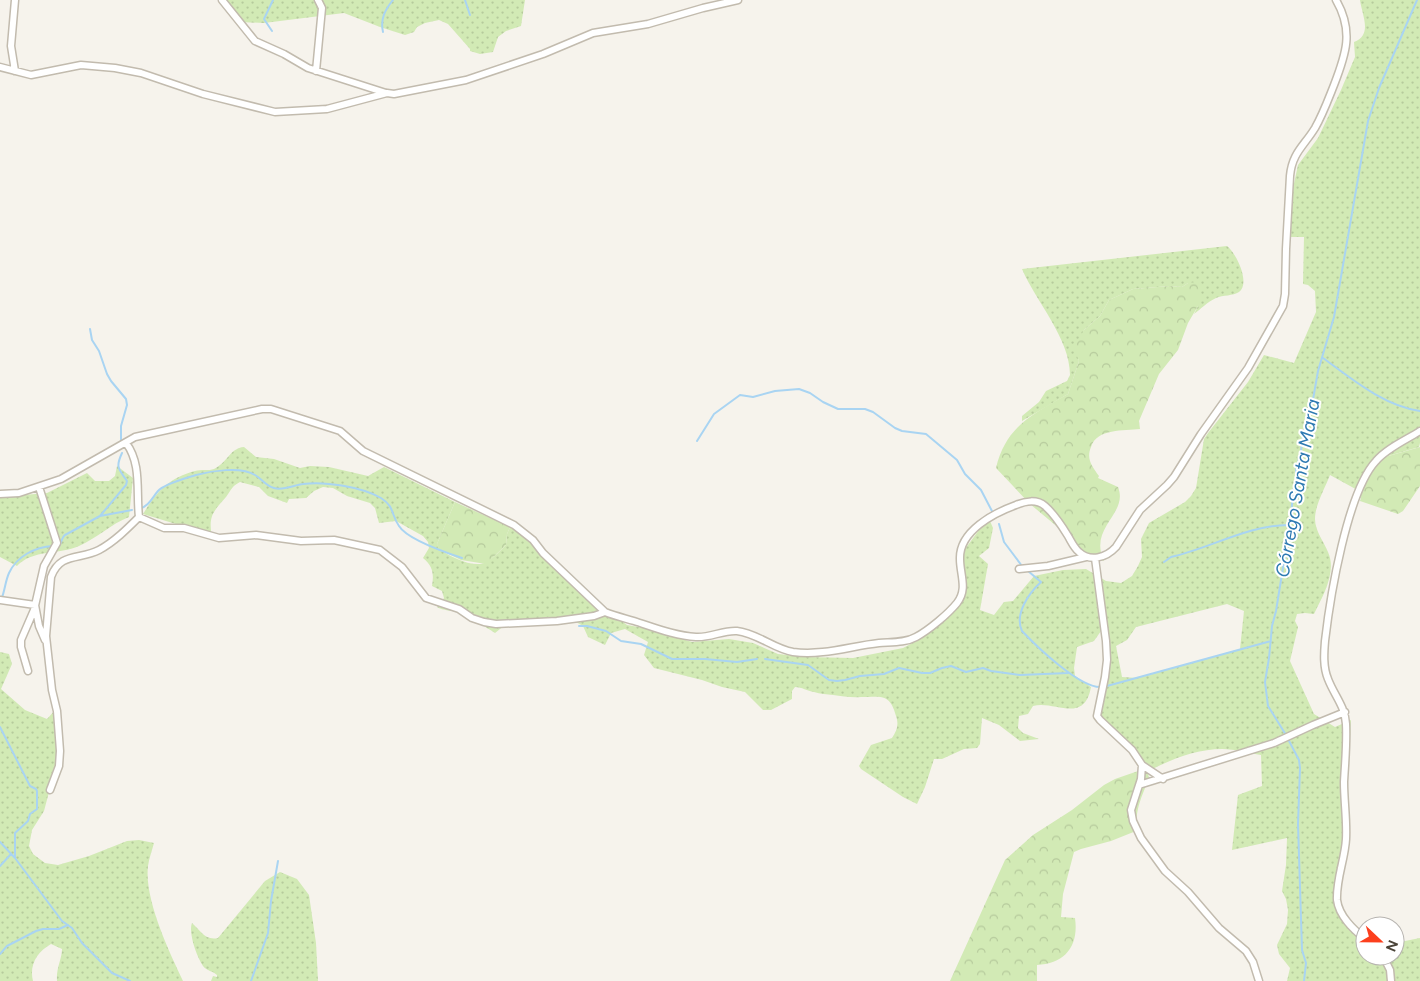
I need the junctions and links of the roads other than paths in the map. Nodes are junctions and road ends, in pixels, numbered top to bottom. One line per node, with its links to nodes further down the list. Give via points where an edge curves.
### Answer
1 (15, 0): 7 (street, via 11,46)
2 (222, 0): 8 (street, via 254,40)
3 (318, 0): 8 (street, via 322,8)
4 (738, 0): 9 (street, via 648,24 593,33 466,80)
5 (1336, 0): 15 (street, via 1346,22 1346,50 1321,116 1292,162 1283,306 1248,368 1171,481 1144,505 1113,550)
6 (0, 66): 7 (street)
7 (15, 71): 9 (street, via 31,75 81,65 115,68 275,112 327,109)
8 (316, 71): 9 (street)
9 (387, 93)
10 (1420, 431): 22 (street, via 1375,461 1360,488 1347,526 1327,624 1324,657 1328,679)
11 (126, 442): 12 (street, via 68,476); 14 (street, via 137,466); 19 (street, via 143,435 262,409 277,410 340,430 363,451 514,525)
12 (39, 487): 13 (street); 18 (street, via 57,543 44,566)
13 (0, 494)
14 (139, 518): 19 (street, via 164,528 184,528 219,538 256,535 302,541 334,540 380,550 402,568 426,598 484,622 557,621); 20 (street, via 101,549 64,560 54,569 49,583)
15 (1094, 558): 16 (street, via 1081,557 1048,566); 19 (street, via 1076,550 1045,506 1033,501 1018,504 984,521 967,538 960,556 961,596 927,630 905,641 821,653 792,652 736,631 694,637); 23 (street, via 1107,660 1097,716)
16 (1019, 569)
17 (0, 600): 18 (street)
18 (35, 605): 20 (street); 21 (street, via 21,640)
19 (605, 612)
20 (46, 643): 26 (street, via 58,711 60,751 59,766)
21 (28, 671)
22 (1345, 712): 24 (street, via 1286,738); 27 (street, via 1346,839 1337,900 1341,912)
23 (1142, 764): 24 (street); 25 (street)
24 (1163, 779): 25 (street)
25 (1139, 785): 29 (street, via 1131,810 1141,838 1165,871 1219,928 1246,951)
26 (50, 790)
27 (1355, 929)
28 (1388, 966): 30 (street)
29 (1259, 981)
30 (1392, 981)

